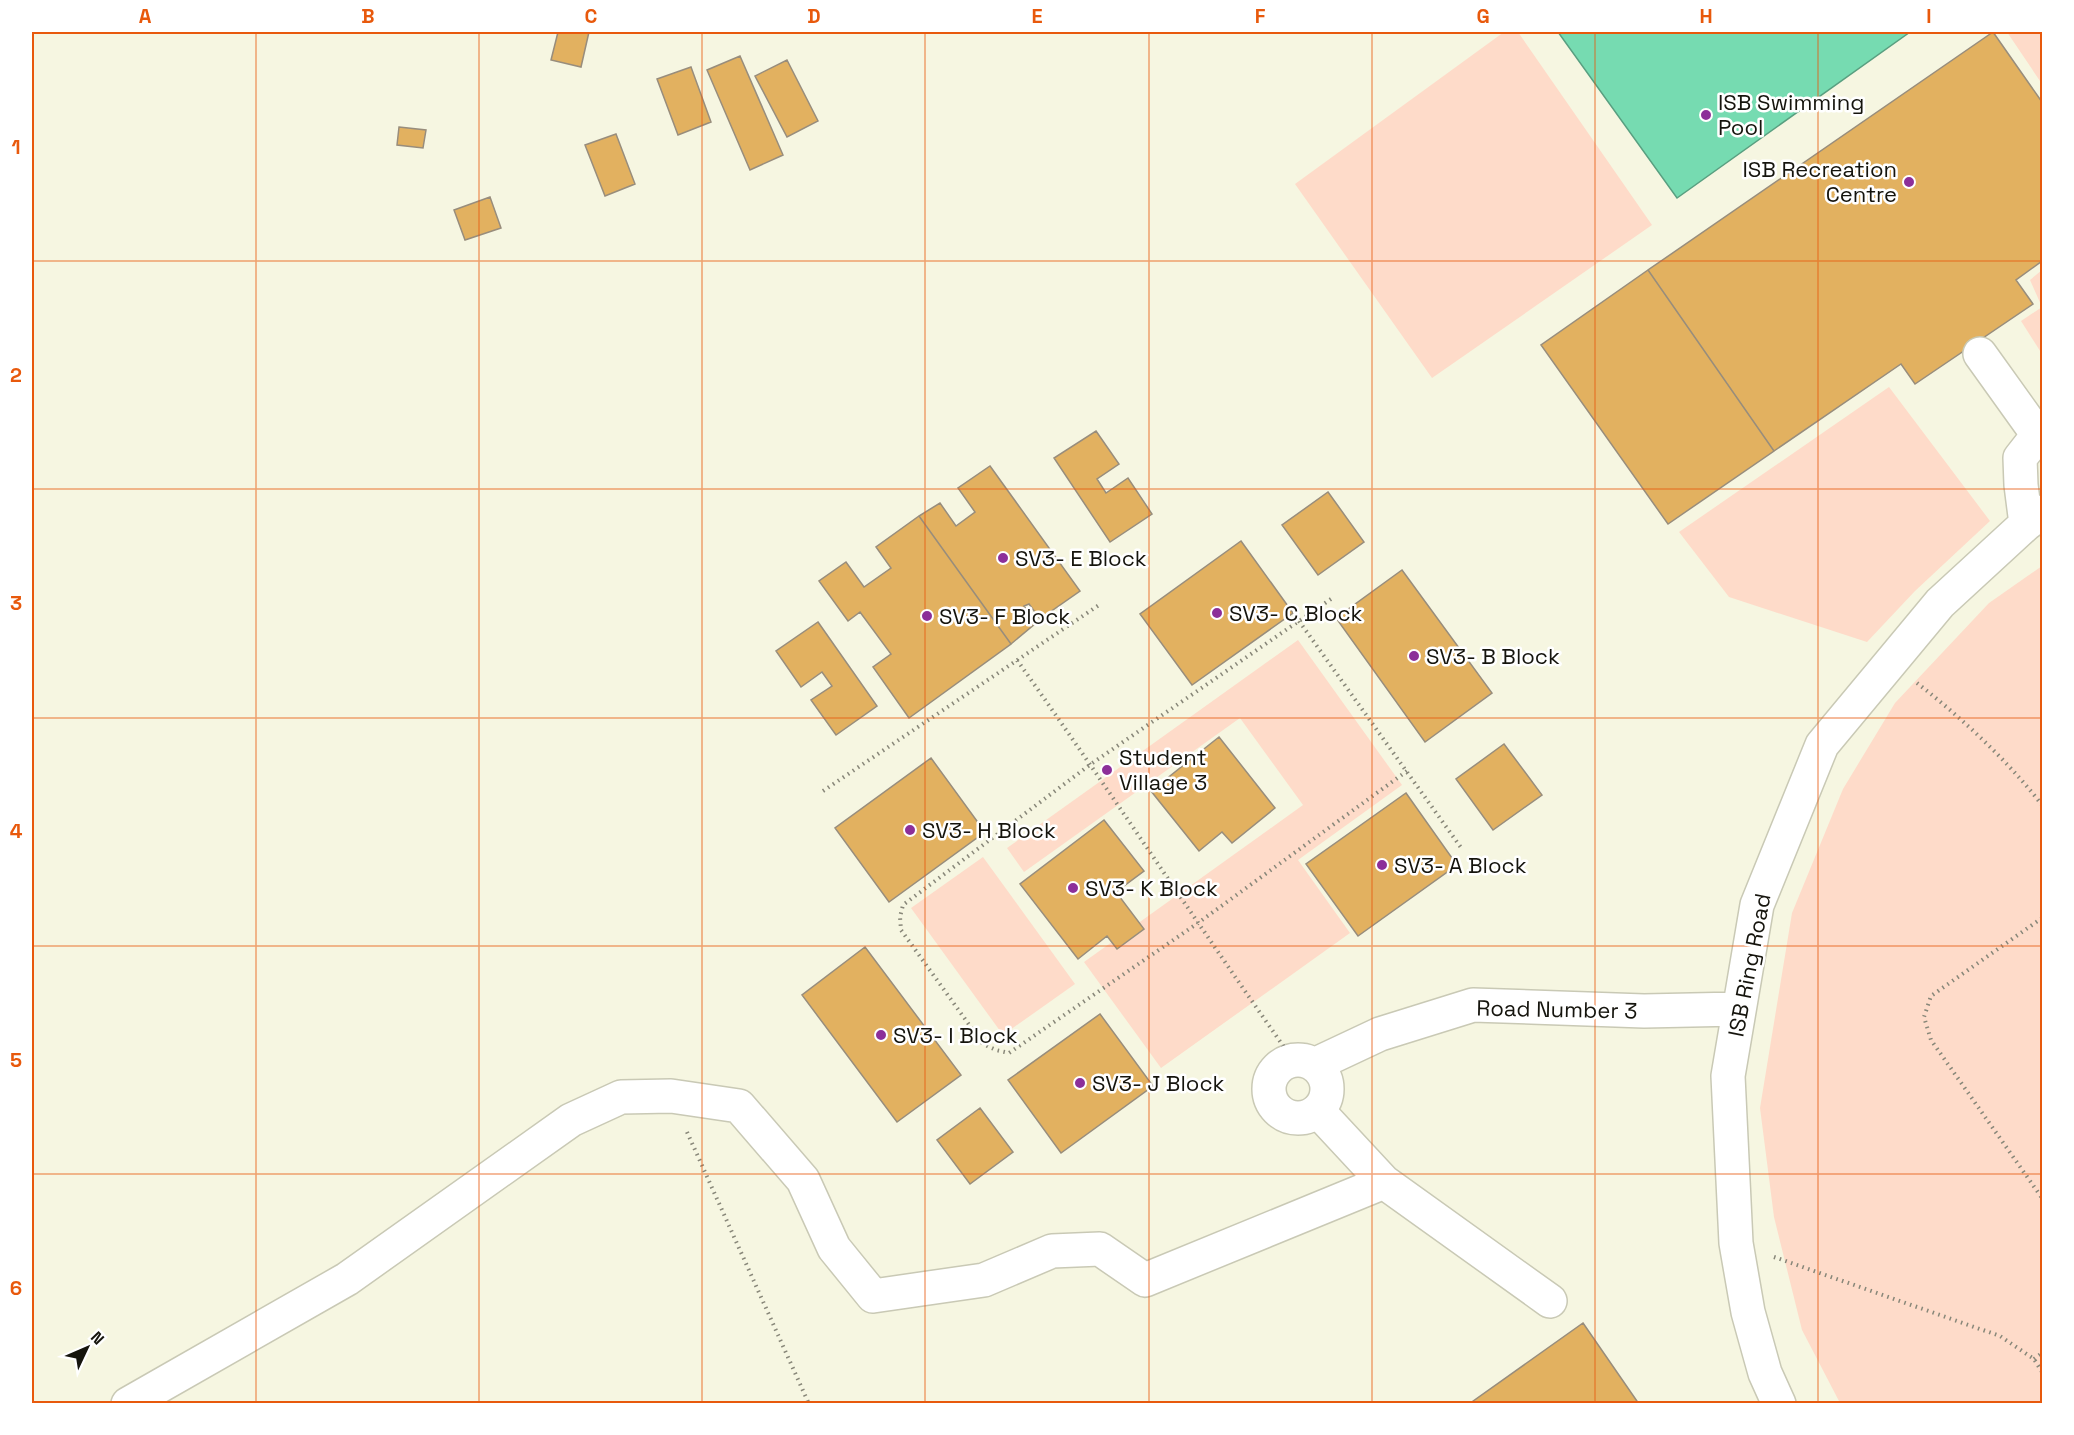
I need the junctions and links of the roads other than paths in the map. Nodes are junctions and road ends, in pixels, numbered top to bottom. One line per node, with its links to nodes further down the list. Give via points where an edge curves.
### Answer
1 (1980, 354): 2 (lane)
2 (2040, 435): 3 (lane, via 2020,458 2021,485)
3 (2034, 518): 4 (lane, ISB Ring Road, via 1940,603 1822,744 1757,905)
4 (1739, 1009): 5 (lane, Road Number 3, via 1644,1011 1473,1005); 10 (lane, ISB Ring Road, via 1728,1076 1736,1243 1748,1312)
5 (1304, 1062): 6 (lane, via 1322,1072 1326,1082 1327,1092); 6 (lane, via 1284,1063 1270,1082 1270,1095 1283,1114 1295,1118)
6 (1318, 1111): 7 (lane)
7 (1384, 1182): 8 (lane); 9 (lane, via 1145,1280 1100,1249 1052,1251 984,1280 873,1296 834,1248 803,1180 739,1106 671,1096 621,1097 571,1120 347,1279)
8 (1550, 1301)
9 (128, 1404)
10 (1779, 1404)

